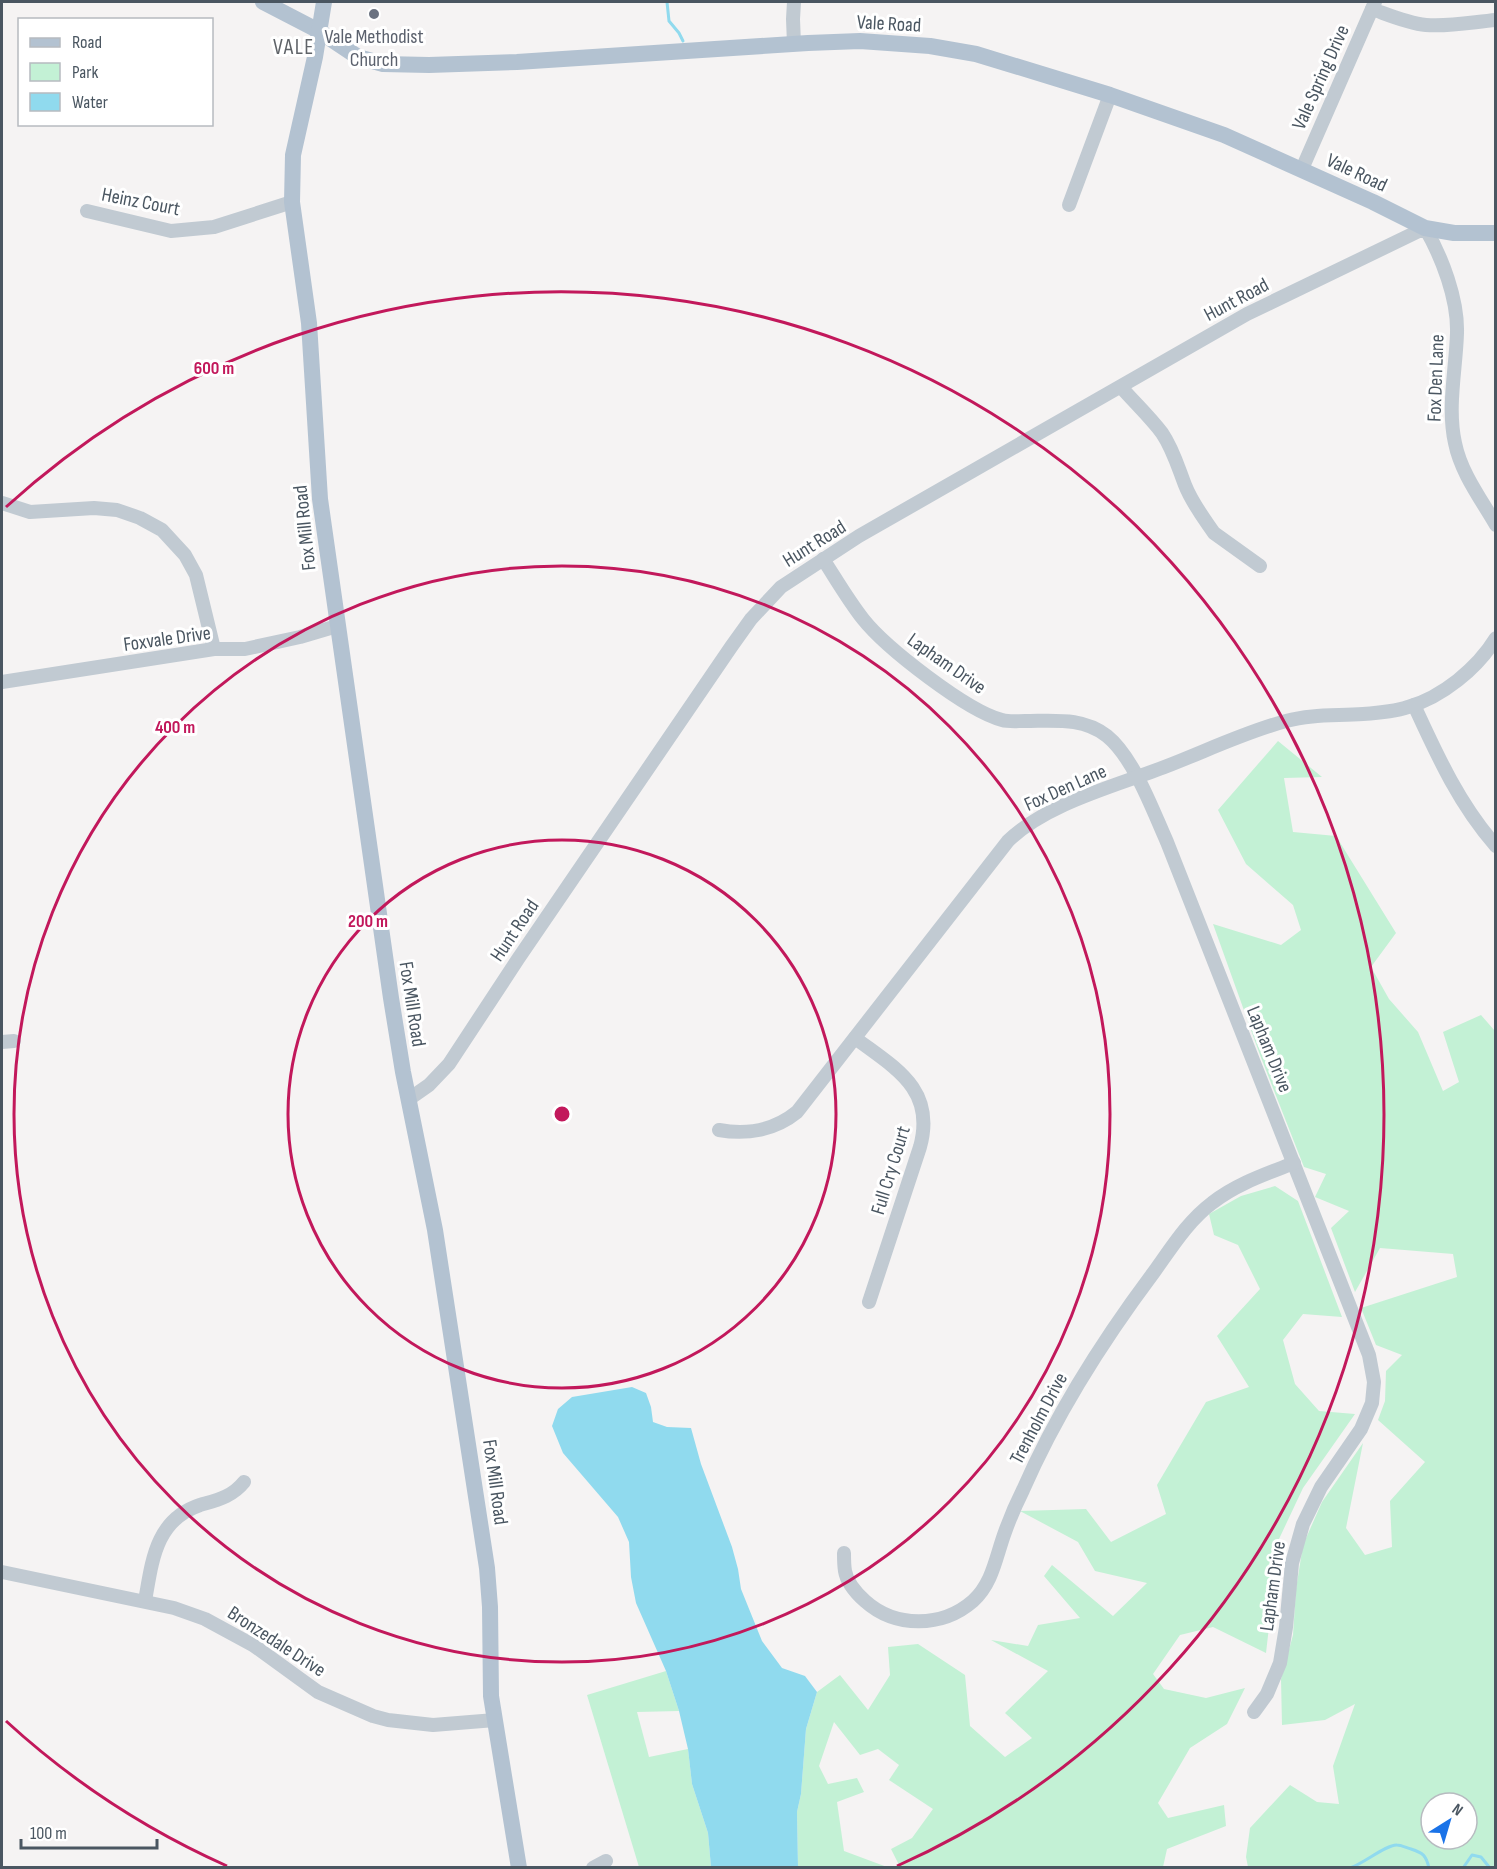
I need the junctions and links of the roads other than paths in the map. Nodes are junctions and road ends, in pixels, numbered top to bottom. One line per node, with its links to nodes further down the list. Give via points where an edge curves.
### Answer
1 (263, 2): 6 (main road, Vale Road)
2 (324, 2): 6 (main road, Fox Mill Road)
3 (794, 2): 7 (street)
4 (1373, 5): 5 (street, via 1426,25); 9 (street, Vale Spring Drive)
5 (1496, 20)
6 (319, 31): 7 (main road, Vale Road, via 358,57 401,65 517,63); 10 (main road, Fox Mill Road, via 293,155)
7 (794, 44): 8 (main road, Vale Road, via 860,41 930,46 1010,63)
8 (1110, 95): 9 (main road, Vale Road, via 1215,132); 11 (street)
9 (1302, 169): 13 (main road, Vale Road)
10 (292, 202): 12 (street, Heinz Court, via 214,227 171,231); 20 (main road, Fox Mill Road, via 309,322 320,499)
11 (1069, 205)
12 (87, 211)
13 (1425, 228): 14 (main road, Vale Road); 15 (street, Hunt Road, via 1247,314); 17 (street, Fox Den Lane, via 1439,255 1456,320 1452,408 1455,444 1466,474)
14 (1496, 233)
15 (1121, 387): 18 (street, Hunt Road); 19 (street, via 1162,433 1198,511 1210,527)
16 (2, 503): 22 (street, via 30,512 117,510 162,530 185,555 196,575)
17 (1496, 525)
18 (823, 559): 25 (street, Lapham Drive, via 870,627 958,697 1002,720 1086,724 1113,741); 28 (street, Hunt Road, via 781,587 751,620 449,1064)
19 (1260, 566)
20 (337, 627): 22 (street, Foxvale Drive, via 245,649); 28 (main road, Fox Mill Road)
21 (1496, 638): 24 (street, Fox Den Lane, via 1463,675)
22 (214, 649): 23 (street, Foxvale Drive)
23 (2, 682)
24 (1414, 705): 25 (street, Fox Den Lane, via 1390,712 1288,720); 26 (street, via 1454,787)
25 (1137, 777): 27 (street, Fox Den Lane, via 1048,812 1020,829); 30 (street, Lapham Drive, via 1167,842)
26 (1496, 846)
27 (855, 1038): 29 (street, Fox Den Lane, via 790,1117 759,1130); 31 (street, Full Cry Court, via 908,1080 921,1102 924,1120 920,1147)
28 (409, 1099): 37 (main road, Fox Mill Road, via 438,1251 487,1568)
29 (719, 1130)
30 (1294, 1163): 33 (street, Trenholm Drive, via 1238,1187 1206,1208 1186,1228 1079,1382 1033,1466 988,1581 973,1600 940,1619 924,1622 892,1617 870,1606 853,1588 845,1570); 36 (street, Lapham Drive, via 1369,1355 1374,1396 1361,1429 1321,1487 1303,1524 1292,1563 1280,1663 1267,1694)
31 (869, 1302)
32 (244, 1482): 35 (street, via 223,1499 183,1513 165,1531 155,1548)
33 (844, 1553)
34 (2, 1572): 35 (street, Bronzedale Drive)
35 (145, 1601): 37 (street, Bronzedale Drive, via 205,1619 253,1645 318,1692 374,1716 433,1725)
36 (1254, 1712)
37 (495, 1720): 38 (main road, Fox Mill Road)
38 (519, 1868)

